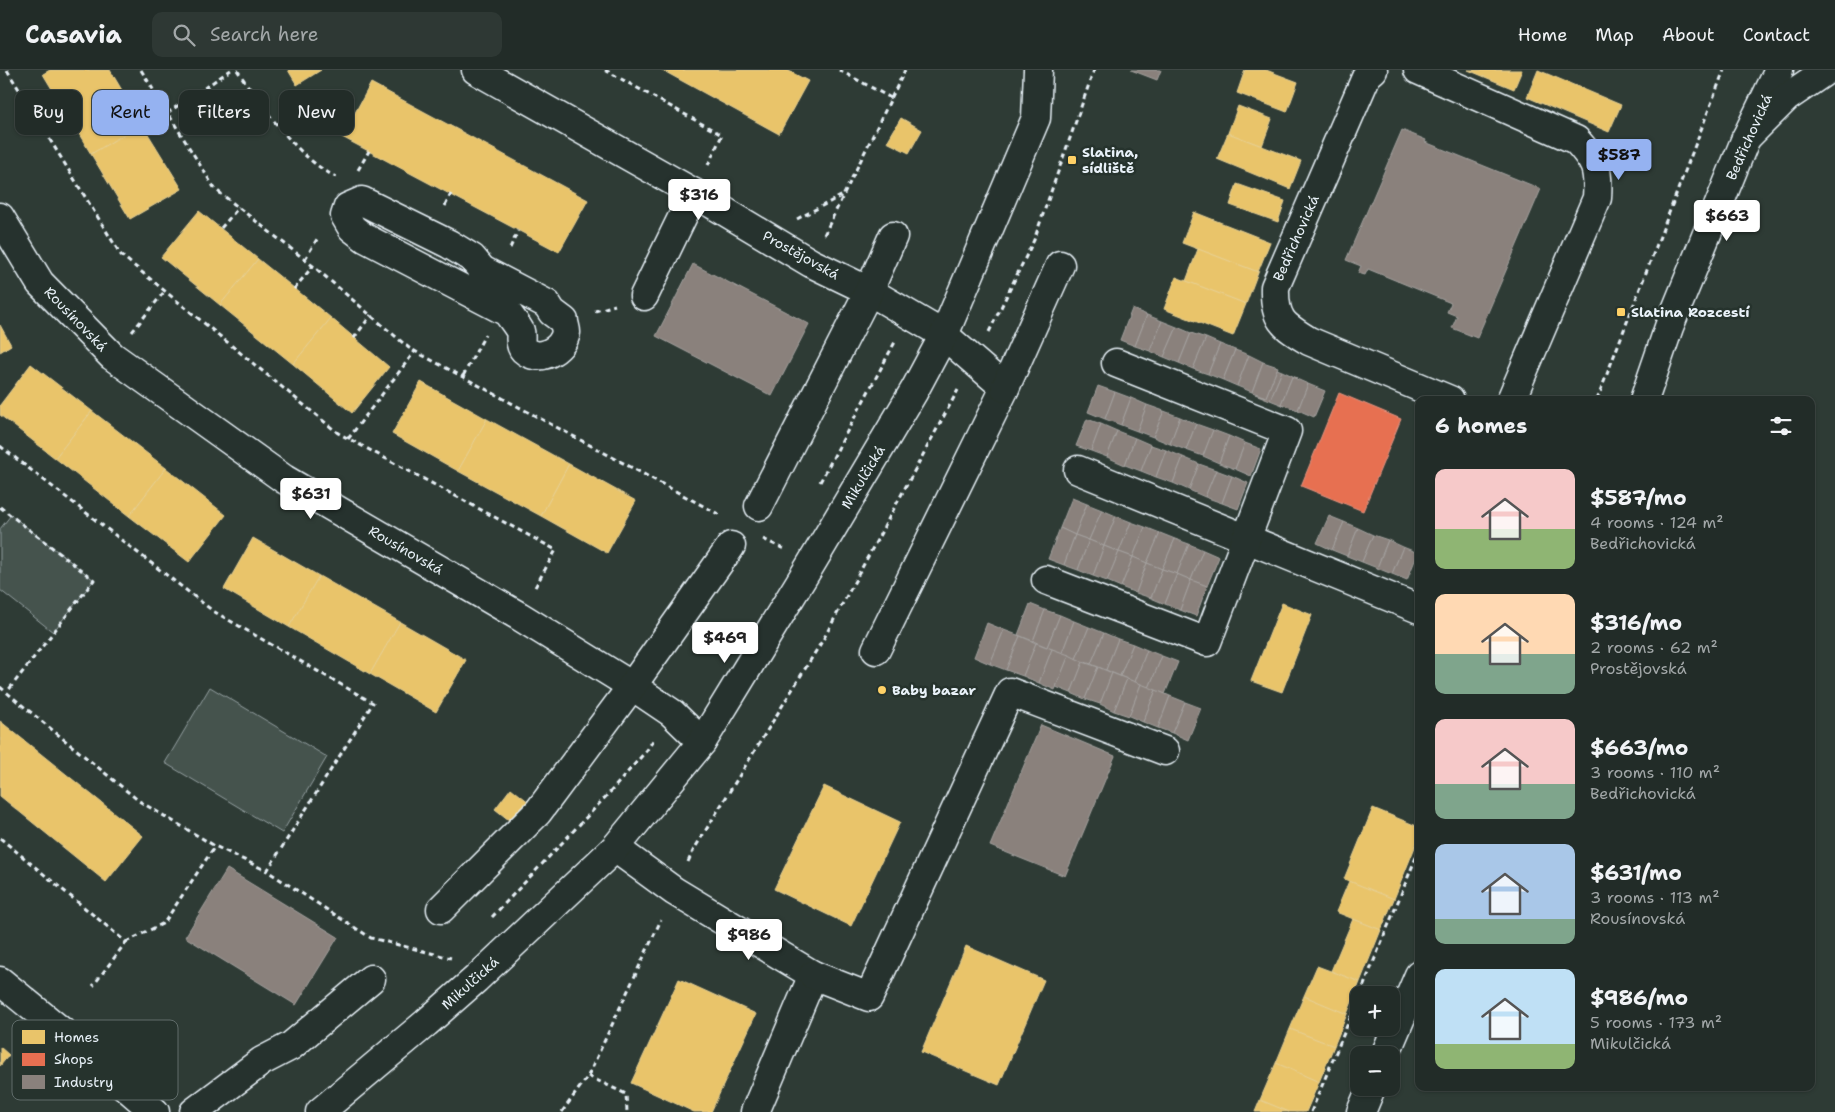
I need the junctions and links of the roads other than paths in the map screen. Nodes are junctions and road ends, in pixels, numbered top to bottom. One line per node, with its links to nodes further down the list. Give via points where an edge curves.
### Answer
1 (476, 70): 10 (street, Prostějovská)
2 (1038, 70): 8 (street, Mikulčická)
3 (1055, 70): 8 (street)
4 (1373, 70): 24 (street, Bedřichovická, via 1367,75 1274,287 1274,303 1288,328 1309,340)
5 (1418, 70): 25 (street, via 1576,140 1592,157 1598,177 1597,198)
6 (1779, 70): 9 (street, Bedřichovická)
7 (1827, 70): 9 (street, via 1786,98)
8 (1036, 118): 21 (street, Mikulčická)
9 (1746, 138): 26 (street, Bedřichovická, via 1669,328)
10 (694, 193): 18 (street, Prostějovská, via 811,263); 19 (street)
11 (0, 217): 34 (street, Rousínovská, via 40,283 112,356 284,479)
12 (405, 223): 14 (street); 15 (street); 15 (street, via 362,201 348,207 345,216 352,228)
13 (893, 236): 18 (street)
14 (453, 247): 17 (street); 20 (street, via 472,258)
15 (390, 251): 17 (street)
16 (1060, 265): 23 (street)
17 (438, 276): 20 (street)
18 (869, 291): 21 (street, Prostějovská); 28 (street)
19 (644, 296)
20 (515, 311): 20 (street, via 524,350 536,355 554,352 566,332 564,321 547,304)
21 (944, 334): 23 (street, Prostějovská); 35 (street, Mikulčická, via 811,564)
22 (1116, 363): 29 (street, via 1287,431)
23 (1005, 388): 33 (street)
24 (1441, 396)
25 (1513, 396)
26 (1645, 396)
27 (1078, 470): 29 (street)
28 (759, 506)
29 (1246, 538): 31 (street, via 1206,642); 32 (street)
30 (731, 546): 34 (street)
31 (1046, 580)
32 (1415, 607)
33 (876, 650)
34 (632, 686): 35 (street, Rousínovská, via 672,713); 38 (street, via 538,812)
35 (702, 742): 37 (street, Mikulčická)
36 (1165, 751): 39 (street, via 1010,692 869,997)
37 (615, 848): 39 (street, via 674,891); 49 (street, Mikulčická, via 462,992)
38 (441, 909)
39 (813, 974): 50 (street)
40 (371, 979): 48 (street, via 291,1046 262,1061)
41 (0, 981): 43 (street)
42 (1415, 985): 44 (street)
43 (48, 1020)
44 (1389, 1046)
45 (1368, 1096): 51 (street)
46 (141, 1100): 47 (street)
47 (155, 1112)
48 (194, 1112)
49 (320, 1112)
50 (755, 1112)
51 (1361, 1112)

